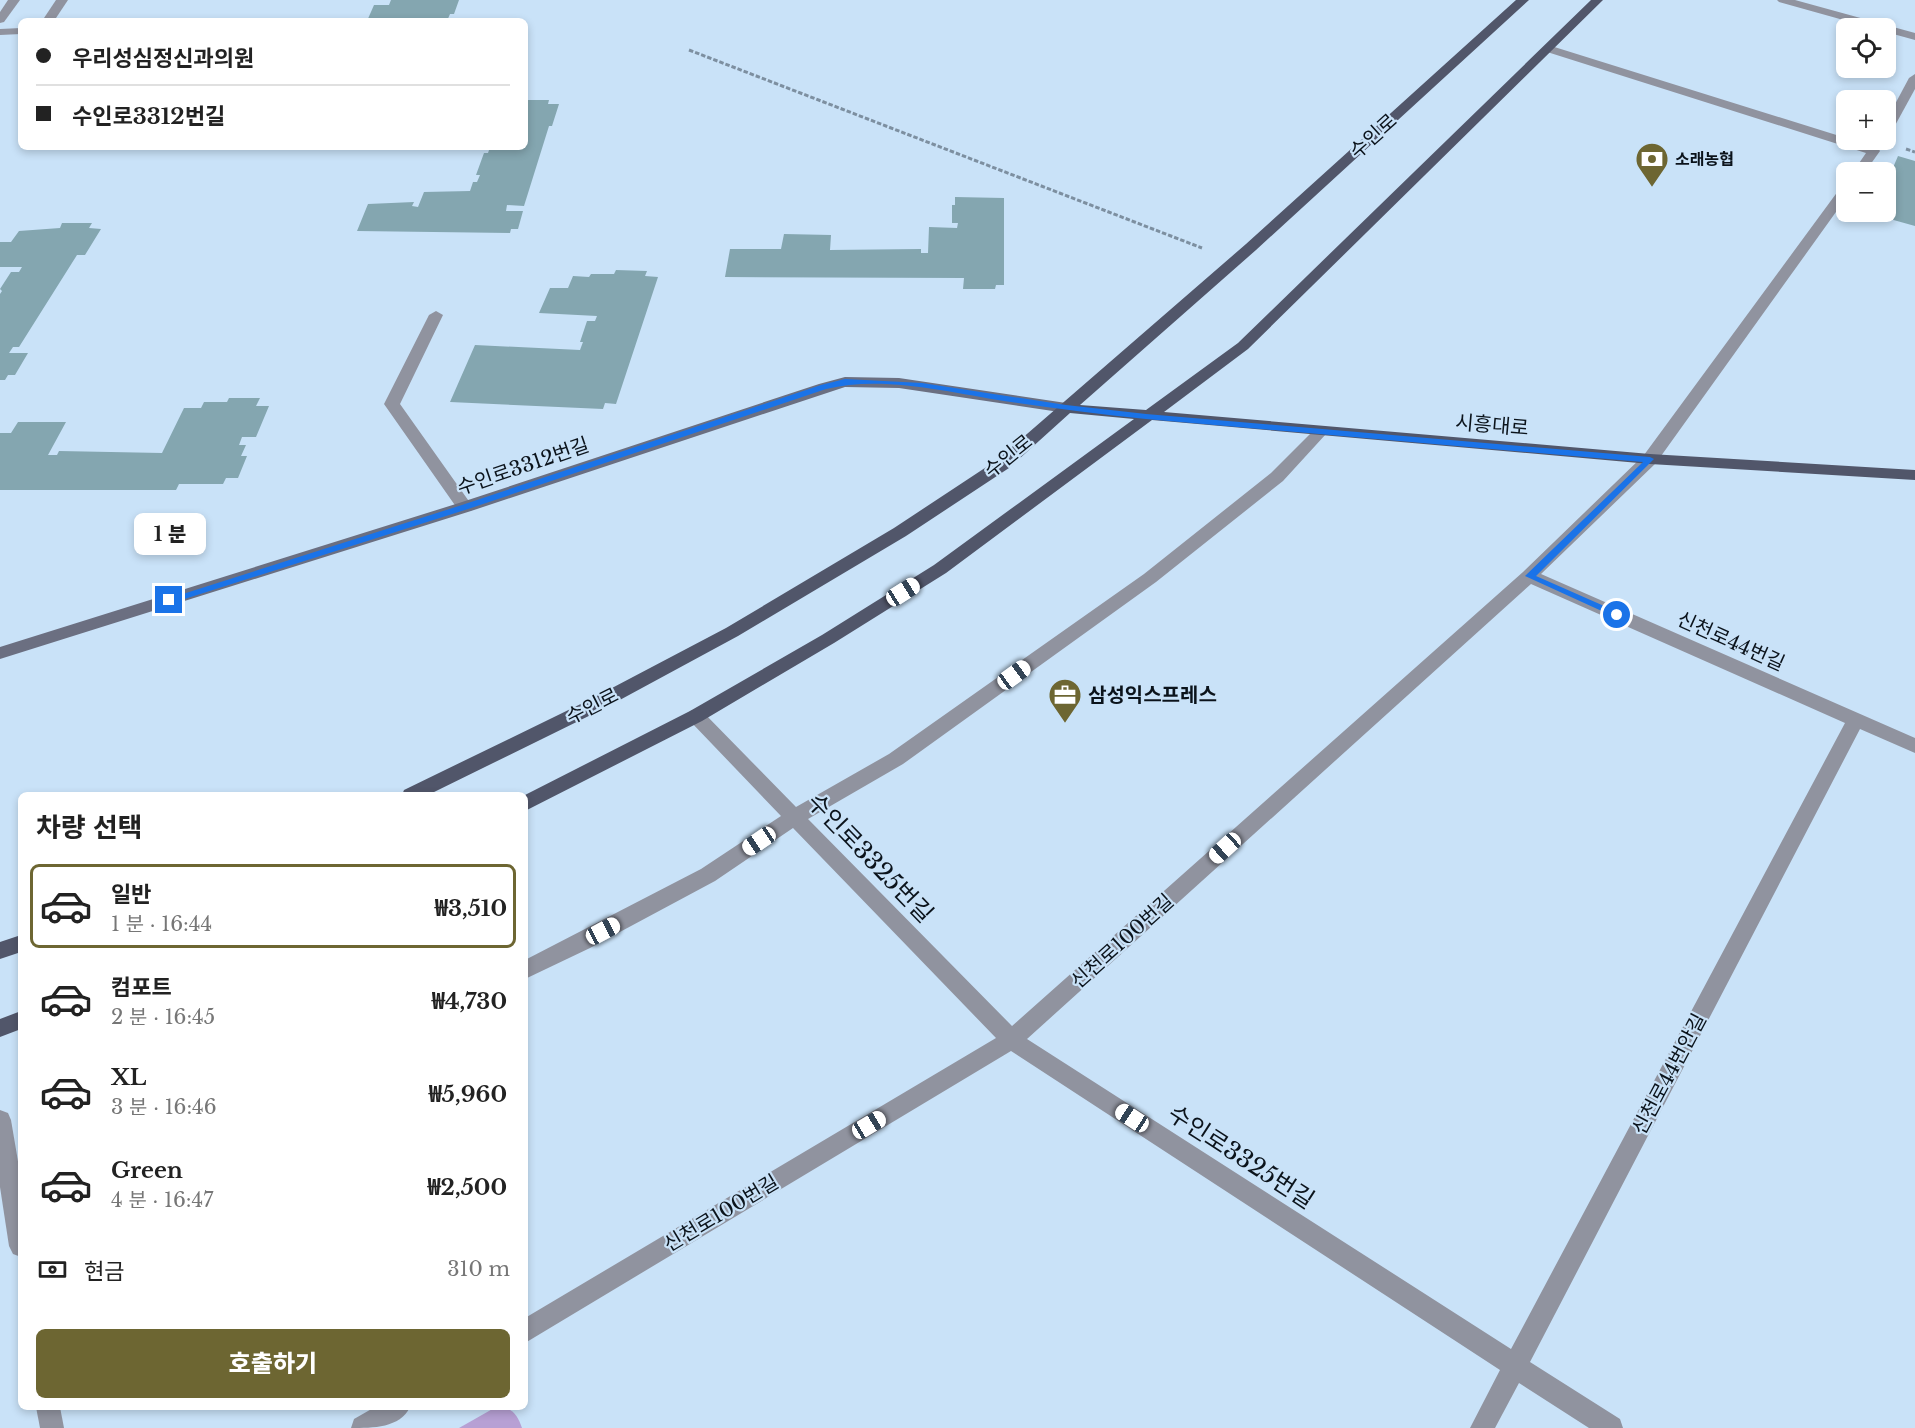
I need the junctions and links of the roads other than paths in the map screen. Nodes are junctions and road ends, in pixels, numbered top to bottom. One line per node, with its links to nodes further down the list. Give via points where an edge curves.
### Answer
1 (14, 0): 8 (street)
2 (62, 0): 6 (street)
3 (1523, 0): 19 (main road, 수인로, via 1251,247)
4 (1597, 0): 13 (main road)
5 (1783, 0): 7 (street)
6 (50, 18)
7 (1846, 18)
8 (0, 20)
9 (0, 32): 10 (street)
10 (18, 32)
11 (1896, 32): 12 (street)
12 (1915, 38)
13 (1548, 49): 16 (street); 20 (main road, via 1243,346)
14 (1915, 78): 15 (street)
15 (1896, 113)
16 (1836, 133)
17 (1836, 204): 22 (street, 신천로100번길)
18 (436, 315): 24 (street, via 392,404)
19 (1066, 408): 20 (main road, 시흥대로); 24 (street, 수인로3312번길, via 922,385 845,382); 30 (main road, 수인로, via 1003,464 900,532 732,632 599,703)
20 (1146, 416): 21 (main road, 시흥대로); 27 (main road, via 940,568)
21 (1320, 431): 22 (main road, 시흥대로); 32 (street, via 1277,477 1150,578 896,759)
22 (1650, 459): 23 (main road, 시흥대로); 25 (street, 신천로100번길)
23 (1915, 475)
24 (465, 507): 26 (street, 수인로3312번길)
25 (1529, 576): 28 (street, 신천로44번길); 38 (street, 신천로100번길)
26 (0, 653)
27 (696, 716): 31 (main road); 32 (street, 수인로3325번길)
28 (1856, 720): 29 (street, 신천로44번길); 43 (street, 신천로44번안길)
29 (1915, 746)
30 (417, 792)
31 (528, 802)
32 (793, 818): 35 (street, via 708,875); 38 (street, 수인로3325번길)
33 (18, 944): 34 (main road)
34 (0, 951)
35 (528, 969)
36 (18, 1021): 37 (main road)
37 (0, 1028)
38 (1011, 1040): 42 (street, 신천로100번길); 43 (street, 수인로3325번길)
39 (0, 1120): 40 (street)
40 (11, 1199): 41 (street)
41 (18, 1232)
42 (528, 1329)
43 (1515, 1366): 48 (street, 신천로44번안길); 49 (street, 수인로3325번길)
44 (49, 1410): 46 (street)
45 (393, 1410): 47 (street)
46 (52, 1428)
47 (363, 1428)
48 (1482, 1428)
49 (1611, 1428)

